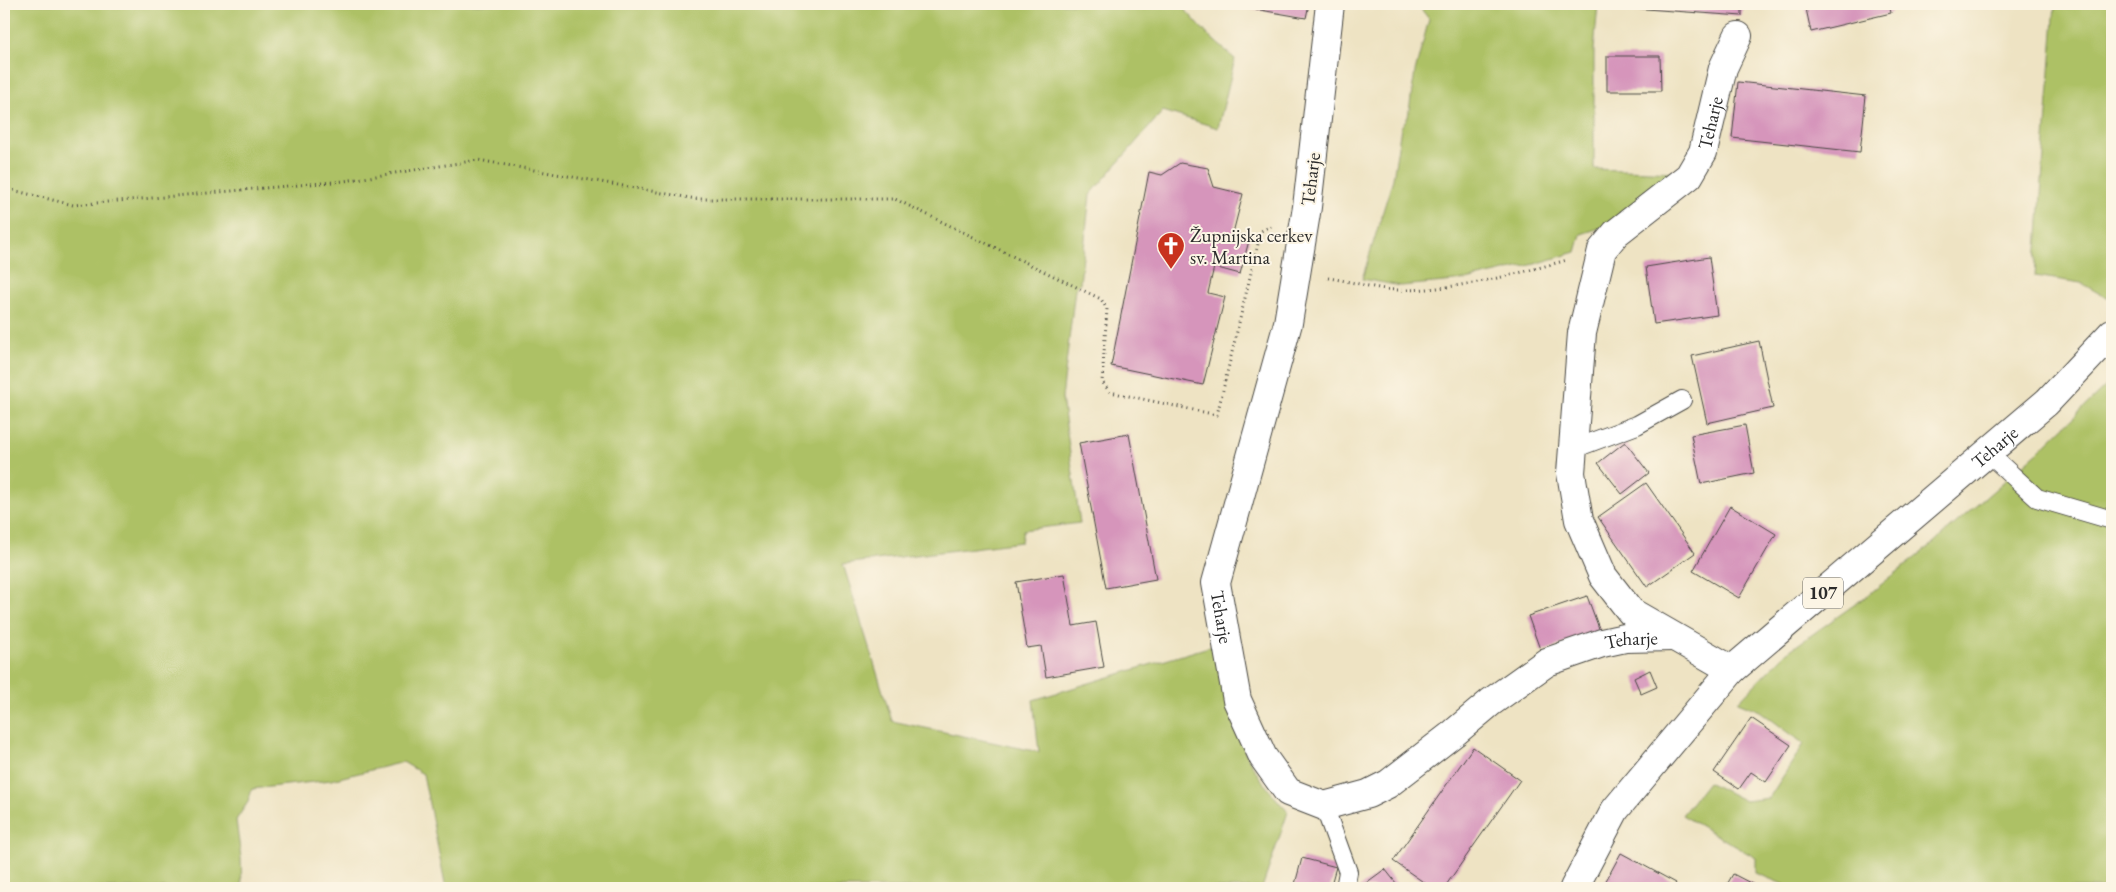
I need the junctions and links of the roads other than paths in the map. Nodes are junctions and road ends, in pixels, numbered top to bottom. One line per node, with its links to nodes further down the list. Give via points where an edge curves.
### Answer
1 (1330, 4): 10 (street, Teharje, via 1307,207 1288,323 1216,583 1237,700 1263,757 1288,792)
2 (1738, 36): 5 (street, Teharje, via 1723,68 1704,152 1689,176 1616,233 1602,250 1582,332)
3 (2112, 332): 6 (street, Teharje / 107, via 2047,402)
4 (1682, 400): 5 (lane, via 1636,424)
5 (1573, 448): 8 (street, Teharje, via 1571,474 1579,520 1603,576 1631,612)
6 (1988, 453): 7 (lane, via 2037,498); 9 (street, Teharje / 107)
7 (2112, 520)
8 (1673, 637): 9 (street, Teharje); 10 (street, Teharje, via 1625,638 1547,662 1388,784 1368,794)
9 (1732, 670): 12 (street, Teharje / 107, via 1615,810)
10 (1324, 806): 11 (lane, via 1348,872)
11 (1345, 888)
12 (1574, 888)

